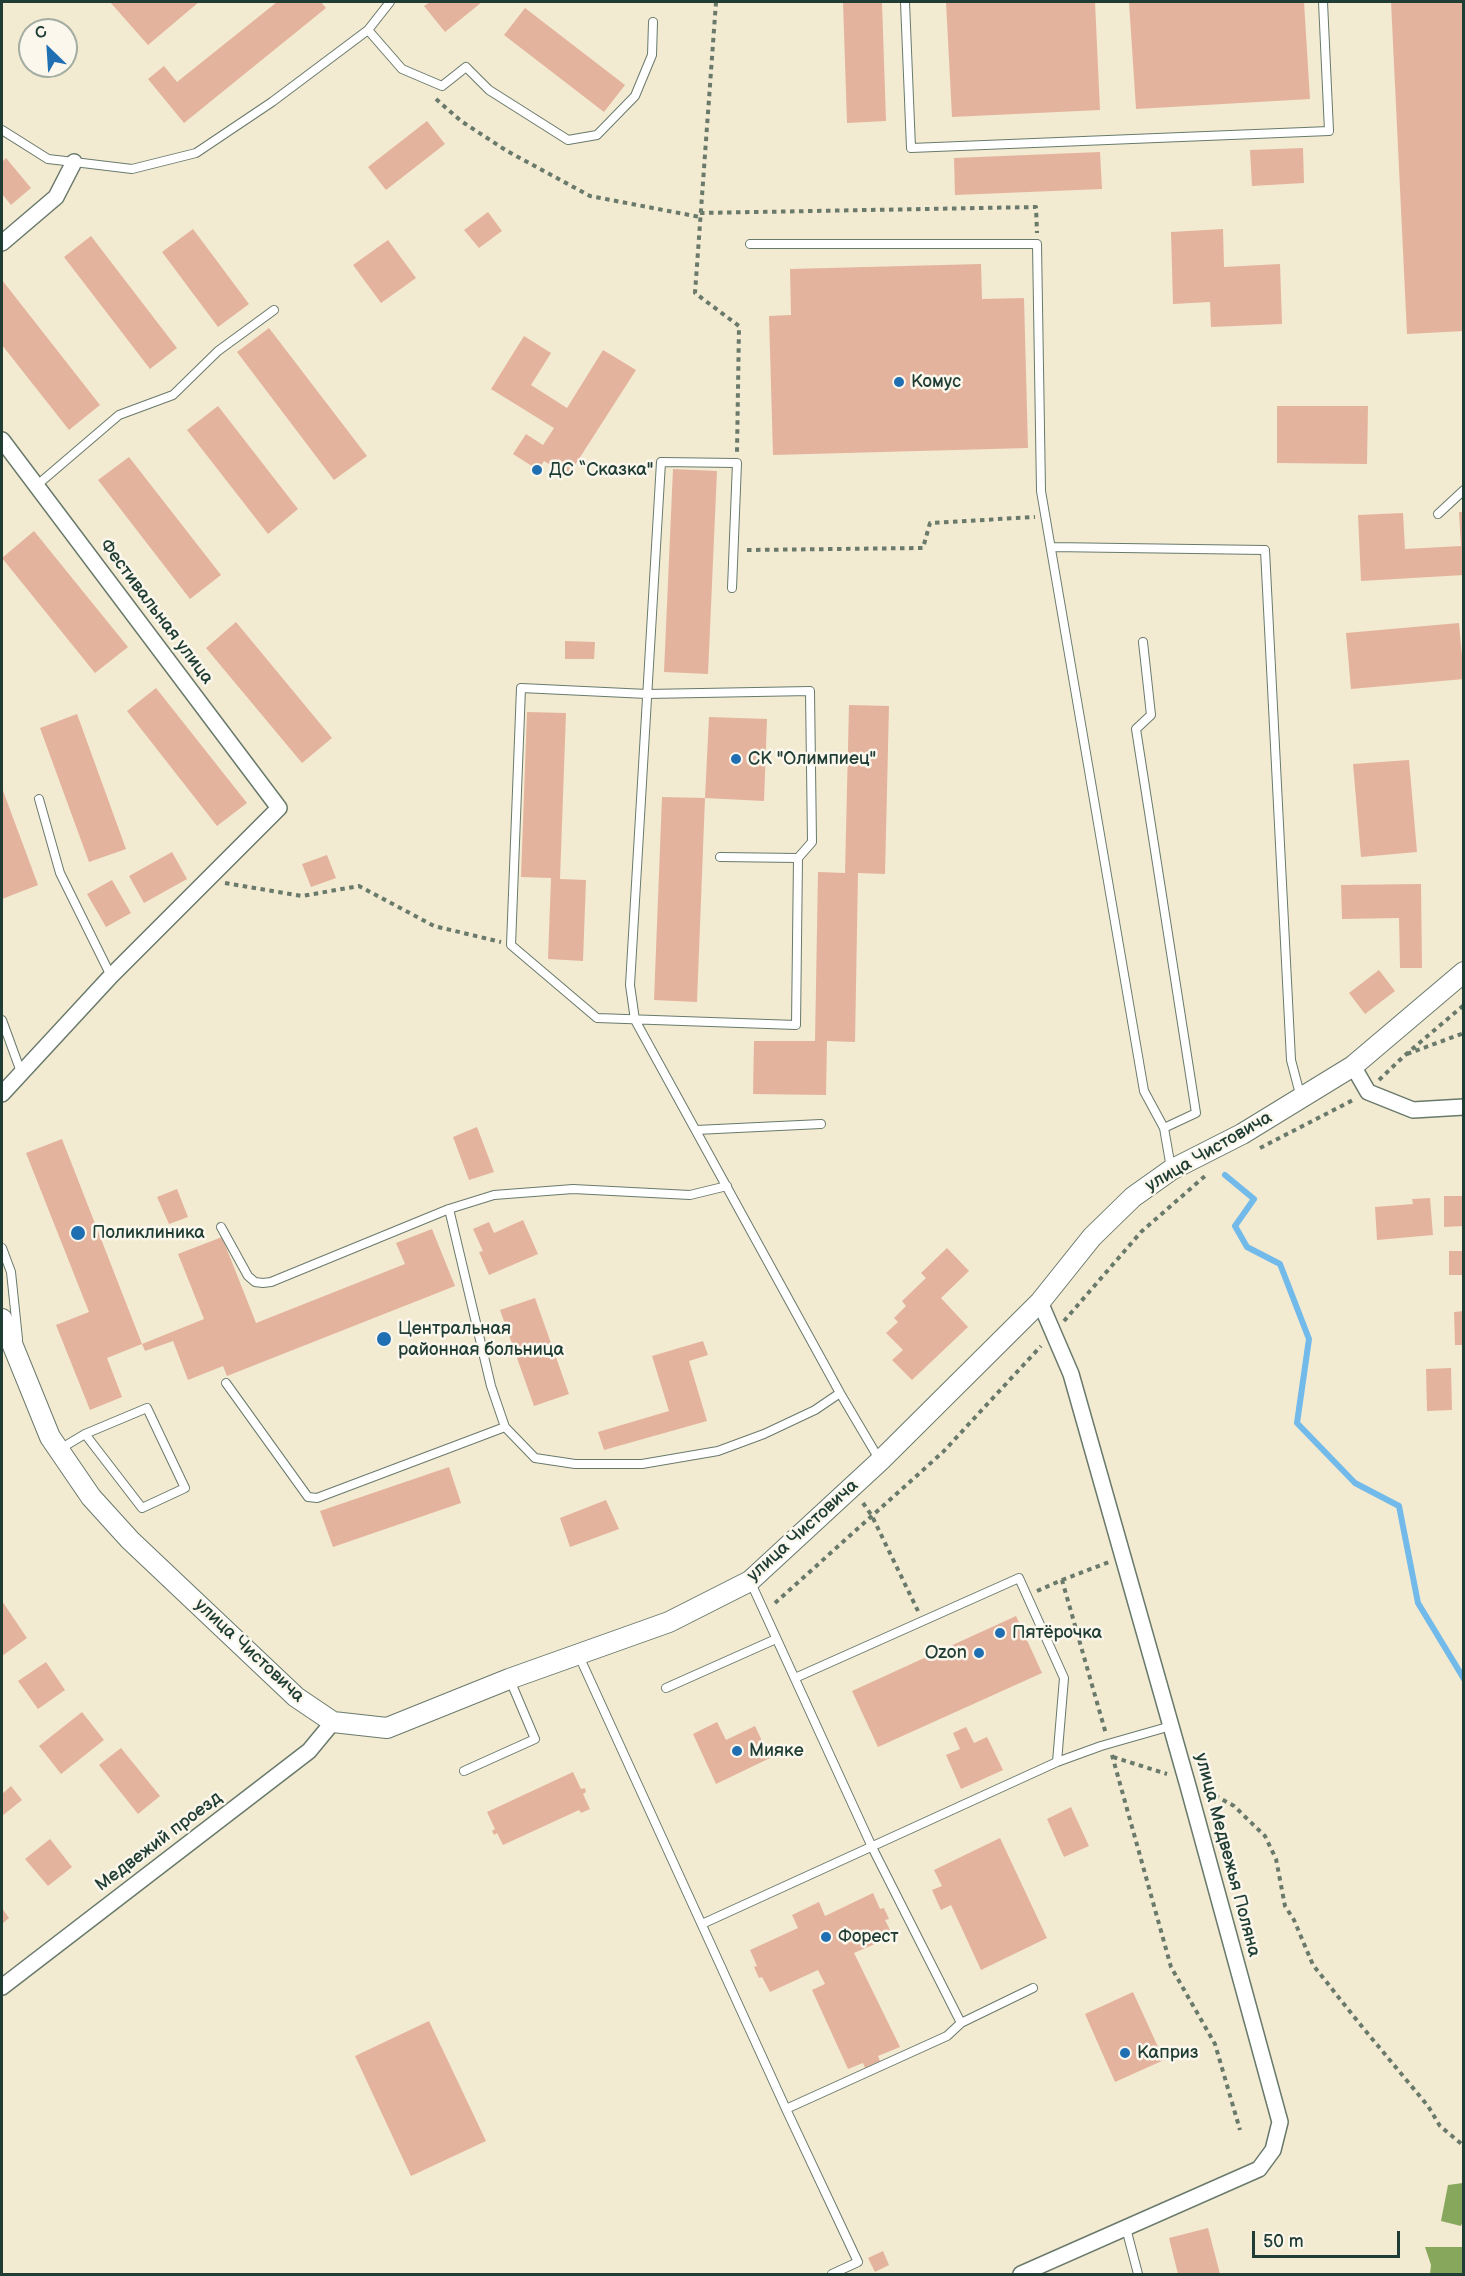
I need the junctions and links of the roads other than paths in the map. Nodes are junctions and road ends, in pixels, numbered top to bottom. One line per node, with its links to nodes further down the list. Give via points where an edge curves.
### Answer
1 (390, 2): 5 (lane)
2 (905, 2): 3 (lane, via 912,148 1329,131)
3 (1323, 2)
4 (653, 22): 5 (lane, via 651,55 636,96 597,135 568,140 489,90 466,67 442,86 402,69)
5 (368, 30): 7 (lane, via 196,153 132,169)
6 (2, 130): 7 (lane, via 48,159)
7 (74, 162): 8 (street, via 56,197)
8 (2, 243)
9 (750, 244): 15 (lane, via 1037,244 1041,491)
10 (274, 310): 12 (lane, via 218,351 173,395 119,415)
11 (2, 440): 12 (street, Фестивальная улица)
12 (36, 486): 23 (street, Фестивальная улица, via 279,808)
13 (1464, 490): 14 (lane)
14 (1438, 514)
15 (1052, 547): 29 (lane, via 1265,550 1290,1060); 32 (lane, via 1144,1091)
16 (732, 588): 18 (lane, via 737,463 661,462)
17 (1143, 642): 32 (lane, via 1151,715 1136,729 1196,1113)
18 (647, 694): 21 (lane, via 810,691 812,842); 25 (lane, via 630,985); 25 (lane, via 521,688 511,945 597,1018)
19 (39, 799): 23 (lane, via 60,873)
20 (720, 857): 21 (lane)
21 (798, 858): 25 (lane, via 796,1025)
22 (1464, 972): 26 (street, улица Чистовича)
23 (111, 976): 27 (street)
24 (2, 1020): 27 (lane)
25 (635, 1020): 33 (lane)
26 (1353, 1066): 29 (street, улица Чистовича); 30 (street, via 1368,1092 1413,1110)
27 (21, 1072): 28 (street)
28 (2, 1094)
29 (1301, 1098): 34 (street, улица Чистовича)
30 (1464, 1107)
31 (821, 1124): 33 (lane)
32 (1164, 1128): 34 (lane)
33 (696, 1130): 35 (lane)
34 (1171, 1170): 39 (street, улица Чистовича, via 1133,1197 1092,1237)
35 (727, 1186): 36 (lane, via 690,1195 573,1190 494,1195); 43 (lane)
36 (449, 1209): 37 (lane, via 262,1283 248,1276); 44 (lane, via 491,1386)
37 (221, 1227)
38 (2, 1248): 41 (lane, via 11,1272)
39 (1040, 1302): 47 (street, улица Чистовича); 55 (street, улица Медвежья Поляна, via 1071,1374)
40 (2, 1323): 41 (street, улица Чистовича)
41 (21, 1362): 46 (street, улица Чистовича, via 50,1437)
42 (226, 1383): 44 (lane, via 308,1497 317,1498)
43 (840, 1393): 44 (lane, via 805,1415 718,1451 642,1464 575,1464 535,1458); 47 (lane)
44 (505, 1427)
45 (86, 1434): 45 (lane, via 147,1408 184,1488 142,1508); 46 (lane)
46 (59, 1450): 54 (street, улица Чистовича, via 91,1497 130,1540 296,1697)
47 (880, 1461): 48 (street, улица Чистовича)
48 (750, 1581): 49 (lane); 50 (street, улица Чистовича, via 669,1622)
49 (776, 1639): 51 (lane); 53 (lane)
50 (578, 1654): 52 (street, улица Чистовича); 59 (lane)
51 (795, 1678): 56 (lane, via 1019,1578 1064,1678); 58 (lane)
52 (509, 1679): 54 (street, улица Чистовича, via 387,1728); 57 (lane, via 535,1738)
53 (666, 1688)
54 (333, 1722): 60 (street, Медвежий проезд, via 309,1751)
55 (1172, 1726): 56 (lane); 64 (street, улица Медвежья Поляна, via 1280,2122 1273,2150 1259,2169)
56 (1057, 1762): 58 (lane)
57 (464, 1771)
58 (872, 1847): 59 (lane); 62 (lane)
59 (702, 1924): 63 (lane)
60 (2, 1987)
61 (1033, 1988): 62 (lane)
62 (961, 2023): 63 (lane, via 947,2036)
63 (786, 2109): 65 (lane, via 858,2262)
64 (1126, 2228): 66 (street, улица Медвежья Поляна); 67 (lane)
65 (832, 2274)
66 (1021, 2274)
67 (1138, 2274)

